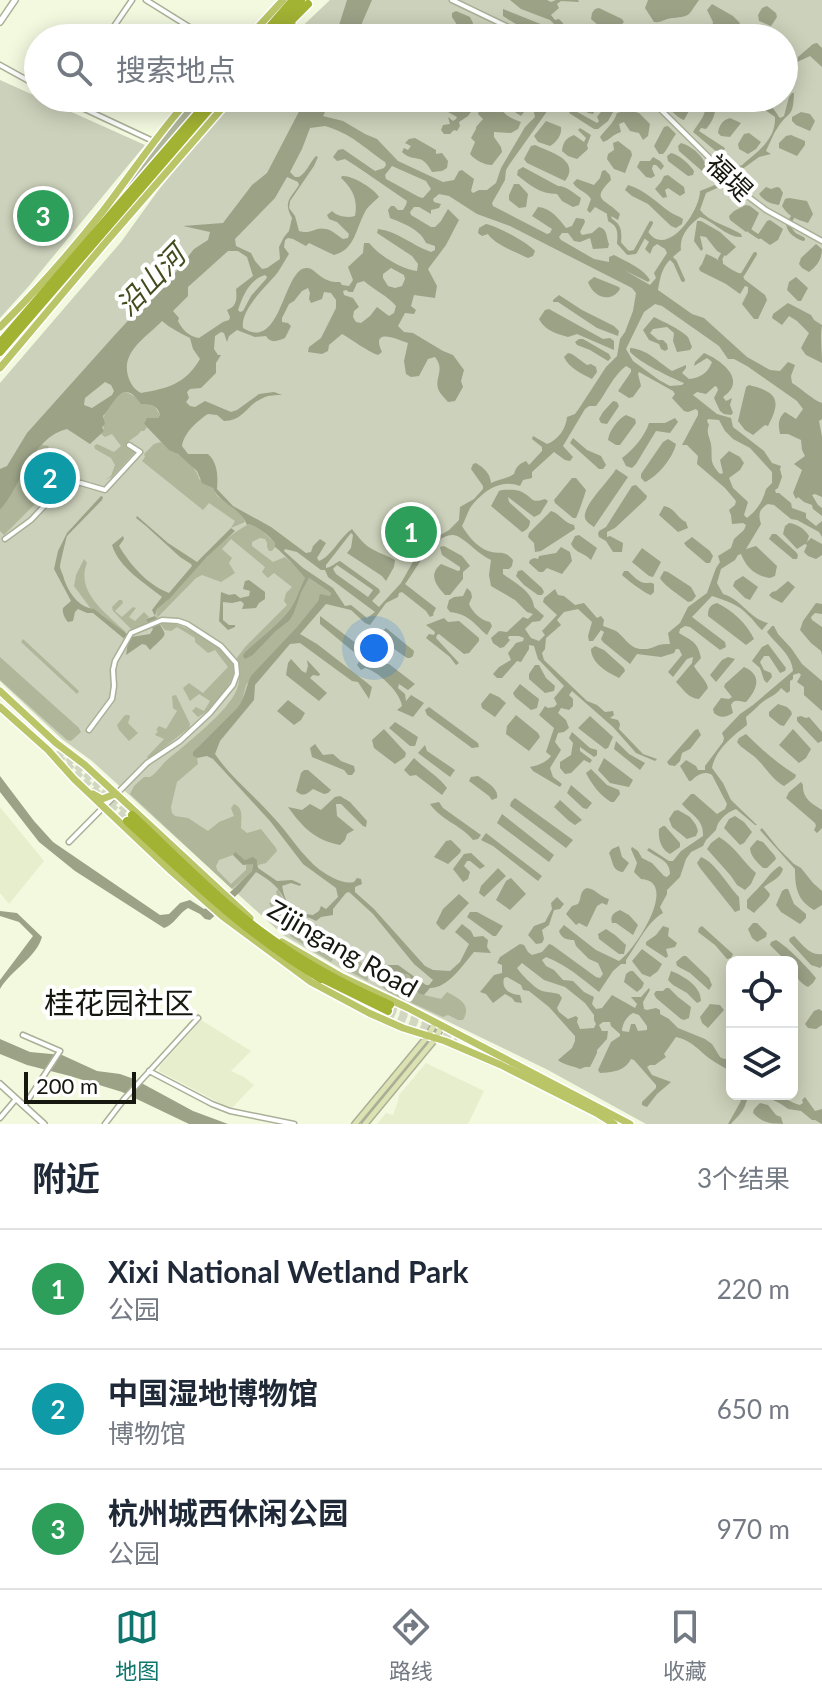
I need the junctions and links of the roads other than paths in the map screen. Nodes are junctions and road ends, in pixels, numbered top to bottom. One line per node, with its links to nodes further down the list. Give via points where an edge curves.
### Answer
1 (15, 0): 8 (street)
2 (132, 0): 9 (street)
3 (146, 0): 10 (street)
4 (284, 0): 11 (main road); 12 (highway)
5 (293, 0): 13 (highway)
6 (452, 0): 16 (street)
7 (307, 1): 14 (highway); 15 (highway)
8 (0, 22)
9 (116, 24)
10 (185, 24)
11 (261, 24)
12 (267, 24)
13 (270, 24)
14 (283, 24)
15 (289, 24)
16 (502, 24)
17 (0, 65): 18 (street)
18 (24, 78)
19 (91, 112): 25 (street)
20 (179, 112): 25 (main road)
21 (198, 112): 27 (highway)
22 (209, 112): 27 (highway)
23 (219, 112): 33 (main road)
24 (663, 112): 26 (street, 福堤, via 750,198)
25 (154, 142): 28 (main road, via 100,215)
26 (822, 241)
27 (43, 298): 29 (highway); 30 (highway); 31 (highway); 32 (highway)
28 (0, 327)
29 (0, 336)
30 (0, 343)
31 (0, 352)
32 (0, 360)
33 (0, 368)
34 (131, 445): 35 (street, via 140,452 105,490 66,483)
35 (5, 539)
36 (0, 691): 40 (main road)
37 (0, 707): 39 (main road)
38 (89, 730): 40 (street, via 112,699 113,670 130,634 174,620 227,651 236,663 229,692 210,713)
39 (62, 766): 40 (main road, via 98,798); 42 (main road)
40 (115, 794): 41 (main road); 42 (street)
41 (123, 802): 45 (main road, via 114,801 112,811); 46 (main road)
42 (103, 807): 44 (street); 45 (main road)
43 (130, 818): 46 (highway)
44 (69, 842)
45 (171, 871): 46 (main road)
46 (216, 899): 47 (highway)
47 (228, 910): 48 (highway); 49 (highway); 52 (highway, via 266,944)
48 (256, 923): 50 (main road, Zijingang Road)
49 (246, 934): 51 (main road, Zijingang Road)
50 (279, 940): 52 (highway); 55 (main road, Zijingang Road)
51 (270, 952): 52 (highway); 57 (main road, Zijingang Road, via 350,1004)
52 (323, 976): 53 (highway)
53 (389, 1008)
54 (198, 1018): 58 (street)
55 (438, 1025): 57 (main road); 69 (main road, Zijingang Road)
56 (23, 1035): 61 (street, via 60,1051)
57 (432, 1037): 66 (main road); 67 (main road); 68 (main road, Zijingang Road, via 501,1065)
58 (149, 1071): 64 (street); 65 (street, via 230,1111)
59 (0, 1084): 60 (street)
60 (16, 1099): 61 (street); 62 (street)
61 (24, 1106): 63 (street)
62 (0, 1118)
63 (44, 1124)
64 (105, 1124)
65 (294, 1124)
66 (355, 1124)
67 (365, 1124)
68 (614, 1124)
69 (630, 1124)

